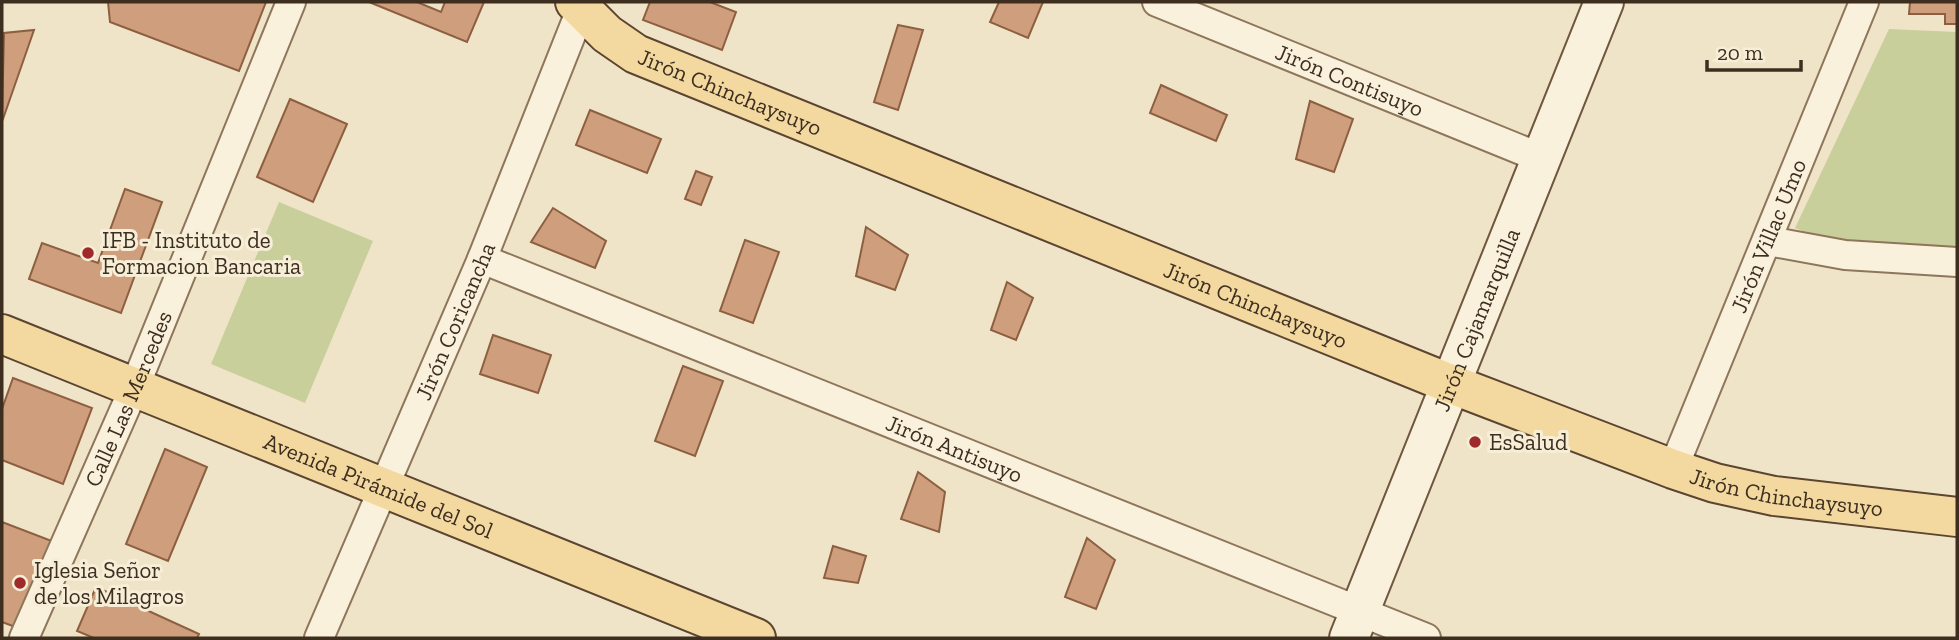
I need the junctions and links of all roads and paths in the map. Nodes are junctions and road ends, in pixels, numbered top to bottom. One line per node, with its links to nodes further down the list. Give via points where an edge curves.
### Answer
1 (290, 2): 12 (street, Calle Las Mercedes)
2 (1157, 2): 6 (street, Jirón Contisuyo)
3 (1604, 2): 6 (street, Jirón Cajamarquilla)
4 (1864, 2): 7 (street, Jirón Villac Umo)
5 (580, 4): 8 (street, Jirón Coricancha); 11 (main road, Jirón Chinchaysuyo, via 607,34 636,54)
6 (1541, 158): 11 (street, Jirón Cajamarquilla)
7 (1768, 241): 9 (street, via 1845,255); 13 (street, Jirón Villac Umo)
8 (482, 259): 14 (street, Jirón Coricancha); 16 (street, Jirón Antisuyo)
9 (1957, 262)
10 (2, 334): 12 (main road, Avenida Pirámide del Sol)
11 (1451, 384): 13 (main road, Jirón Chinchaysuyo); 16 (street, Jirón Cajamarquilla)
12 (135, 386): 14 (main road, Avenida Pirámide del Sol); 17 (street, Calle Las Mercedes)
13 (1673, 469): 15 (main road, Jirón Chinchaysuyo, via 1774,496)
14 (383, 488): 18 (street, Jirón Coricancha); 19 (main road, Avenida Pirámide del Sol)
15 (1957, 516)
16 (1355, 624): 20 (street, Jirón Antisuyo)
17 (24, 638)
18 (319, 638)
19 (756, 638)
20 (1426, 638)

